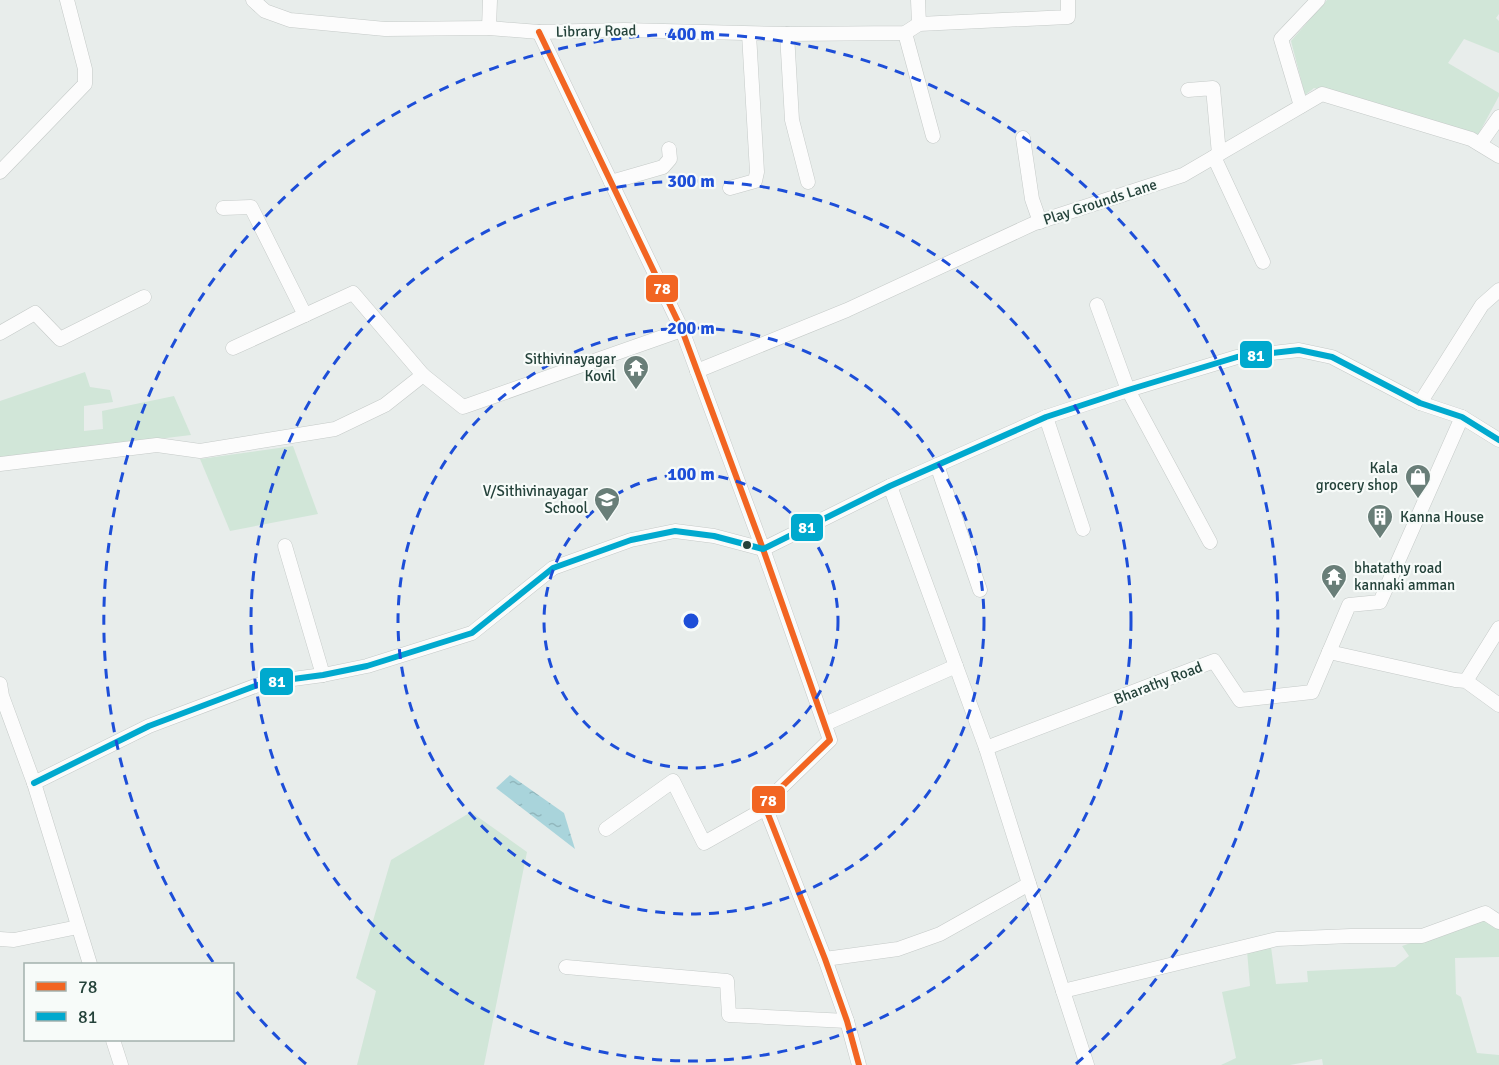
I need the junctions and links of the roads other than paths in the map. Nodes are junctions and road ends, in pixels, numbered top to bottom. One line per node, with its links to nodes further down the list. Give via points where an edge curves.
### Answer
1 (67, 0): 22 (street, via 85,69 85,84)
2 (253, 0): 8 (street, Library Road, via 265,11 290,20 385,29)
3 (490, 0): 8 (street)
4 (918, 0): 7 (street)
5 (1068, 0): 7 (street, via 1068,17)
6 (1318, 0): 14 (street, via 1281,39)
7 (919, 24): 11 (street)
8 (489, 27): 9 (street, Library Road)
9 (540, 32): 10 (street, Library Road); 23 (street)
10 (749, 33): 12 (street, Library Road); 25 (street, via 757,172 754,181)
11 (905, 33): 12 (street, Library Road); 16 (street)
12 (788, 34): 24 (street, via 792,120)
13 (1188, 90): 20 (street, via 1213,88)
14 (1301, 106): 18 (street, Play Grounds Lane, via 1322,94); 20 (street, Play Grounds Lane)
15 (1499, 117): 18 (street)
16 (933, 136)
17 (1023, 138): 27 (street, via 1032,199)
18 (1480, 144): 21 (street, Play Grounds Lane)
19 (669, 148): 23 (street, via 670,159 663,167)
20 (1216, 155): 27 (street, Play Grounds Lane, via 1183,175); 28 (street)
21 (1499, 156)
22 (0, 172)
23 (611, 182): 33 (street)
24 (808, 182)
25 (730, 189)
26 (223, 208): 32 (street, via 251,207)
27 (1040, 222): 36 (street, Play Grounds Lane, via 846,310)
28 (1263, 262)
29 (1499, 290): 39 (street, via 1482,305)
30 (144, 297): 34 (street, via 60,339 35,313)
31 (1097, 305): 38 (street)
32 (305, 315): 35 (street); 37 (street, via 353,293)
33 (682, 330): 36 (street); 37 (street, via 463,407)
34 (0, 333)
35 (233, 348)
36 (697, 371): 49 (street)
37 (423, 375): 43 (street, via 385,405 335,429 200,451 157,445)
38 (1128, 390): 39 (street, via 1237,357 1299,350 1332,357); 40 (street); 47 (street)
39 (1420, 404): 41 (street)
40 (1046, 417): 44 (street); 46 (street)
41 (1462, 417): 42 (street); 52 (street, Bharathy Road, via 1380,602 1349,604)
42 (1499, 440)
43 (0, 464)
44 (937, 465): 45 (street); 50 (street)
45 (890, 486): 49 (street); 53 (street)
46 (1083, 529)
47 (1210, 542)
48 (285, 546): 54 (street)
49 (763, 549): 54 (street, via 675,531 631,540 553,568 472,633 367,666); 58 (street)
50 (980, 590)
51 (1499, 628): 55 (street)
52 (1329, 652): 55 (street); 59 (street, Bharathy Road, via 1312,692 1240,700 1214,662)
53 (956, 666): 58 (street); 59 (street)
54 (323, 675): 60 (street, via 263,683 149,726)
55 (1466, 681): 57 (street)
56 (0, 684): 60 (street)
57 (1499, 705)
58 (825, 724): 61 (street, via 830,740 764,804)
59 (986, 748): 63 (street)
60 (34, 783): 65 (street)
61 (766, 808): 62 (street, via 704,843 673,781); 67 (street)
62 (606, 829)
63 (1029, 884): 67 (street, via 940,934 898,949); 70 (street)
64 (1499, 922): 70 (street, via 1485,913 1422,936 1277,939)
65 (78, 927): 66 (street, via 14,940); 68 (street)
66 (0, 939)
67 (825, 959): 71 (street)
68 (90, 963)
69 (566, 967): 71 (street, via 727,981 729,1015)
70 (1063, 991): 75 (street)
71 (848, 1021): 74 (street)
72 (113, 1041): 73 (street)
73 (121, 1065)
74 (859, 1065)
75 (1087, 1065)

